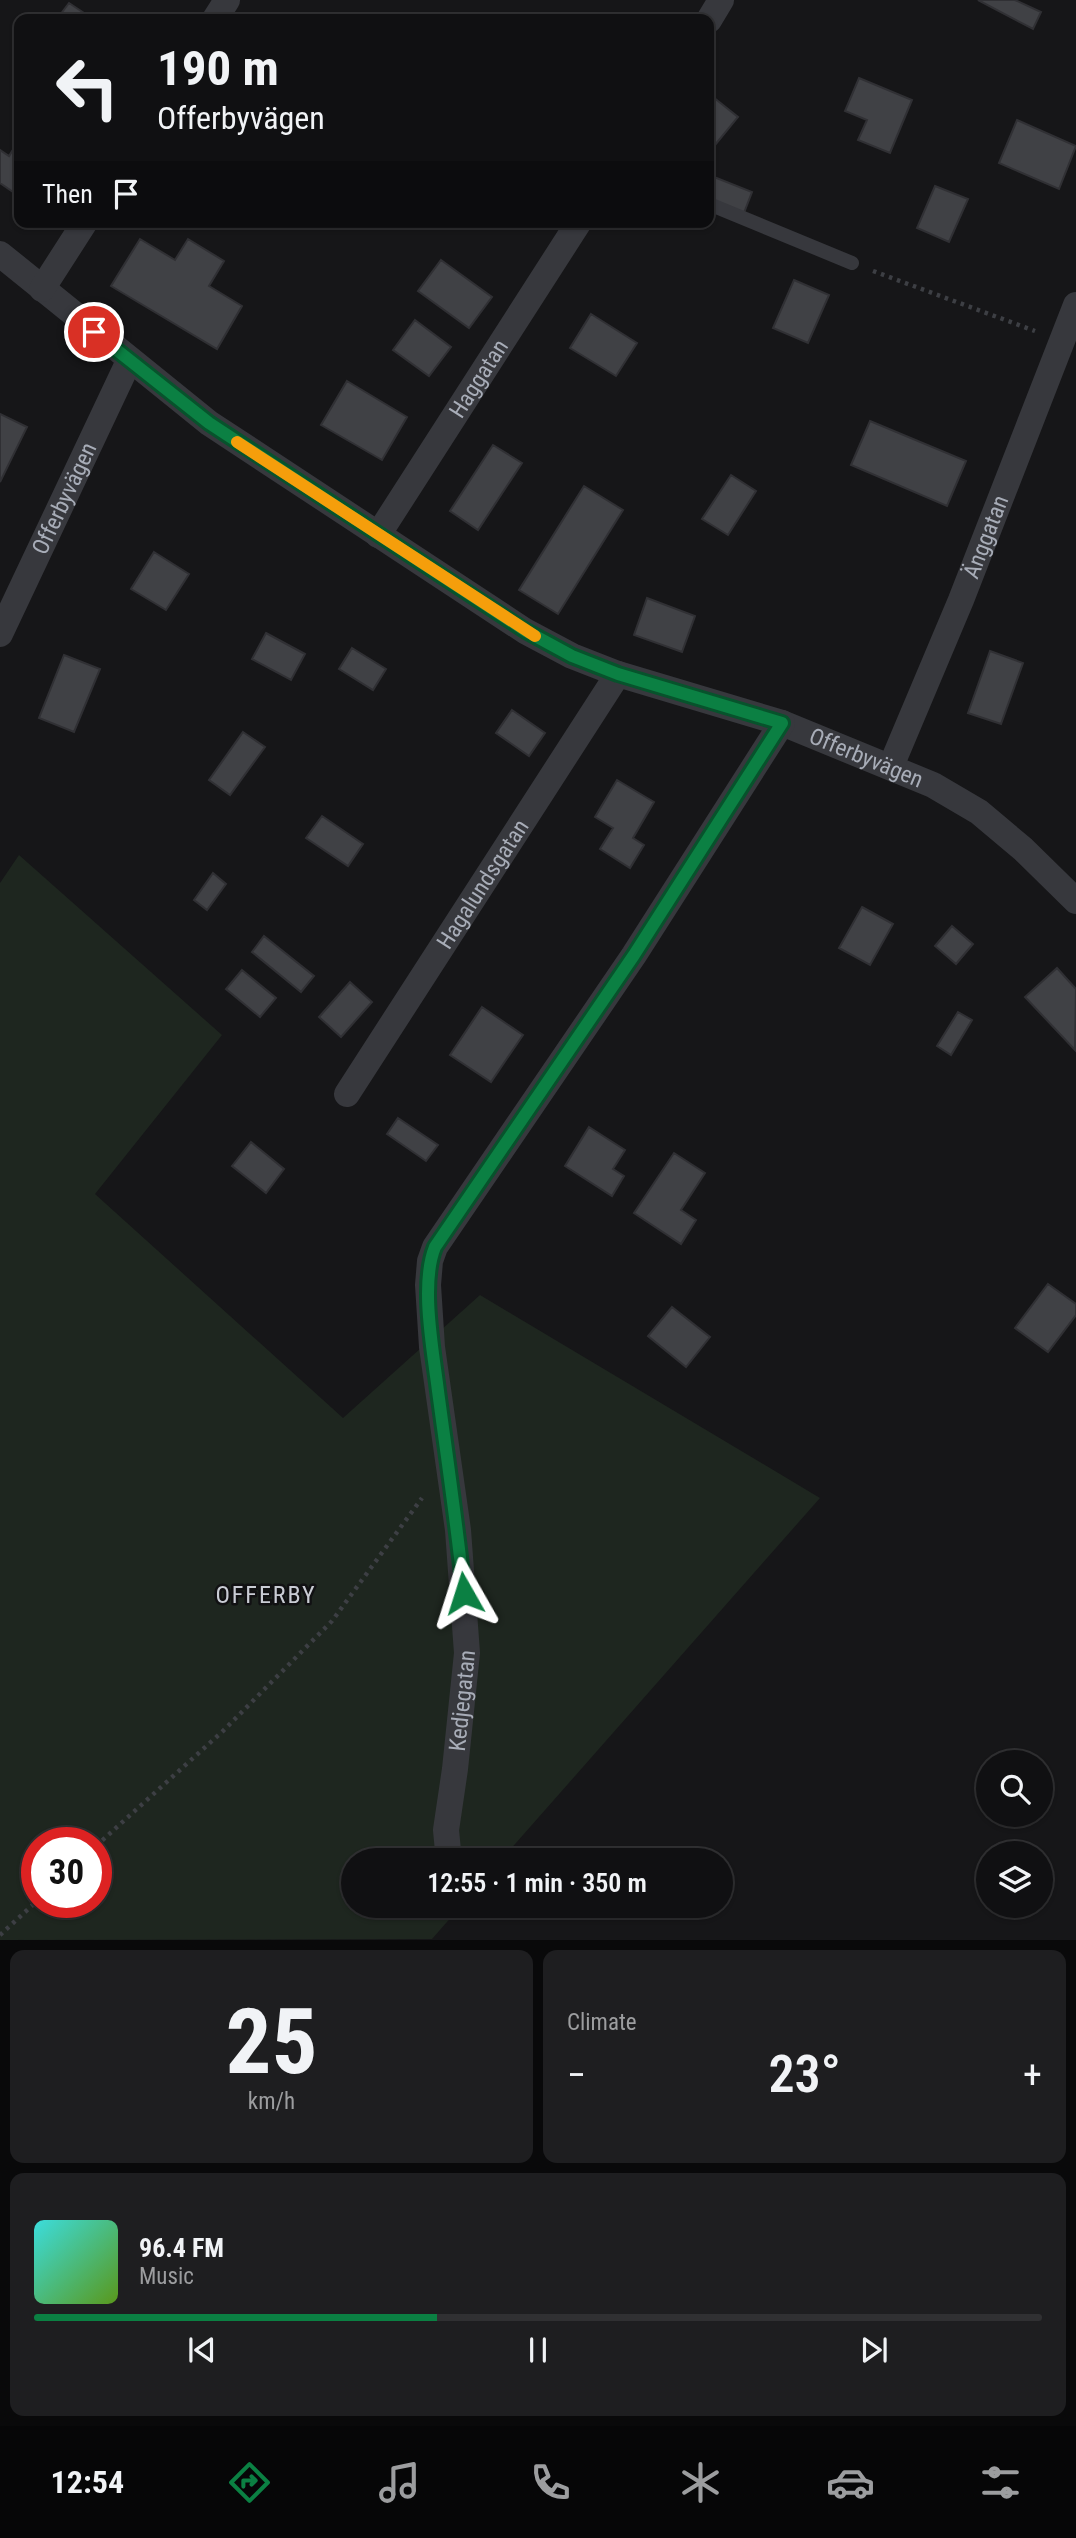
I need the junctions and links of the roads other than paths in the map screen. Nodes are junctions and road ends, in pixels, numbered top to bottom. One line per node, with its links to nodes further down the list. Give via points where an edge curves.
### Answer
1 (714, 206): 5 (lane)
2 (81, 228): 6 (street)
3 (575, 228): 9 (street, Haggatan)
4 (0, 254): 6 (street, Offerbyvägen)
5 (852, 263)
6 (42, 289): 8 (street, Offerbyvägen)
7 (1076, 305): 13 (street, Änggatan)
8 (129, 361): 9 (street, Offerbyvägen, via 209,423); 10 (street, Offerbyvägen)
9 (378, 536): 11 (street, Offerbyvägen, via 526,631)
10 (0, 634)
11 (618, 674): 12 (street, Offerbyvägen); 15 (street, Hagalundsgatan)
12 (782, 723): 13 (street, Offerbyvägen); 16 (street, Kedjegatan, via 430,1261 432,1347 458,1530 467,1653 446,1830)
13 (891, 766): 14 (street, Offerbyvägen, via 979,812)
14 (1076, 901)
15 (347, 1094)
16 (449, 1848)

